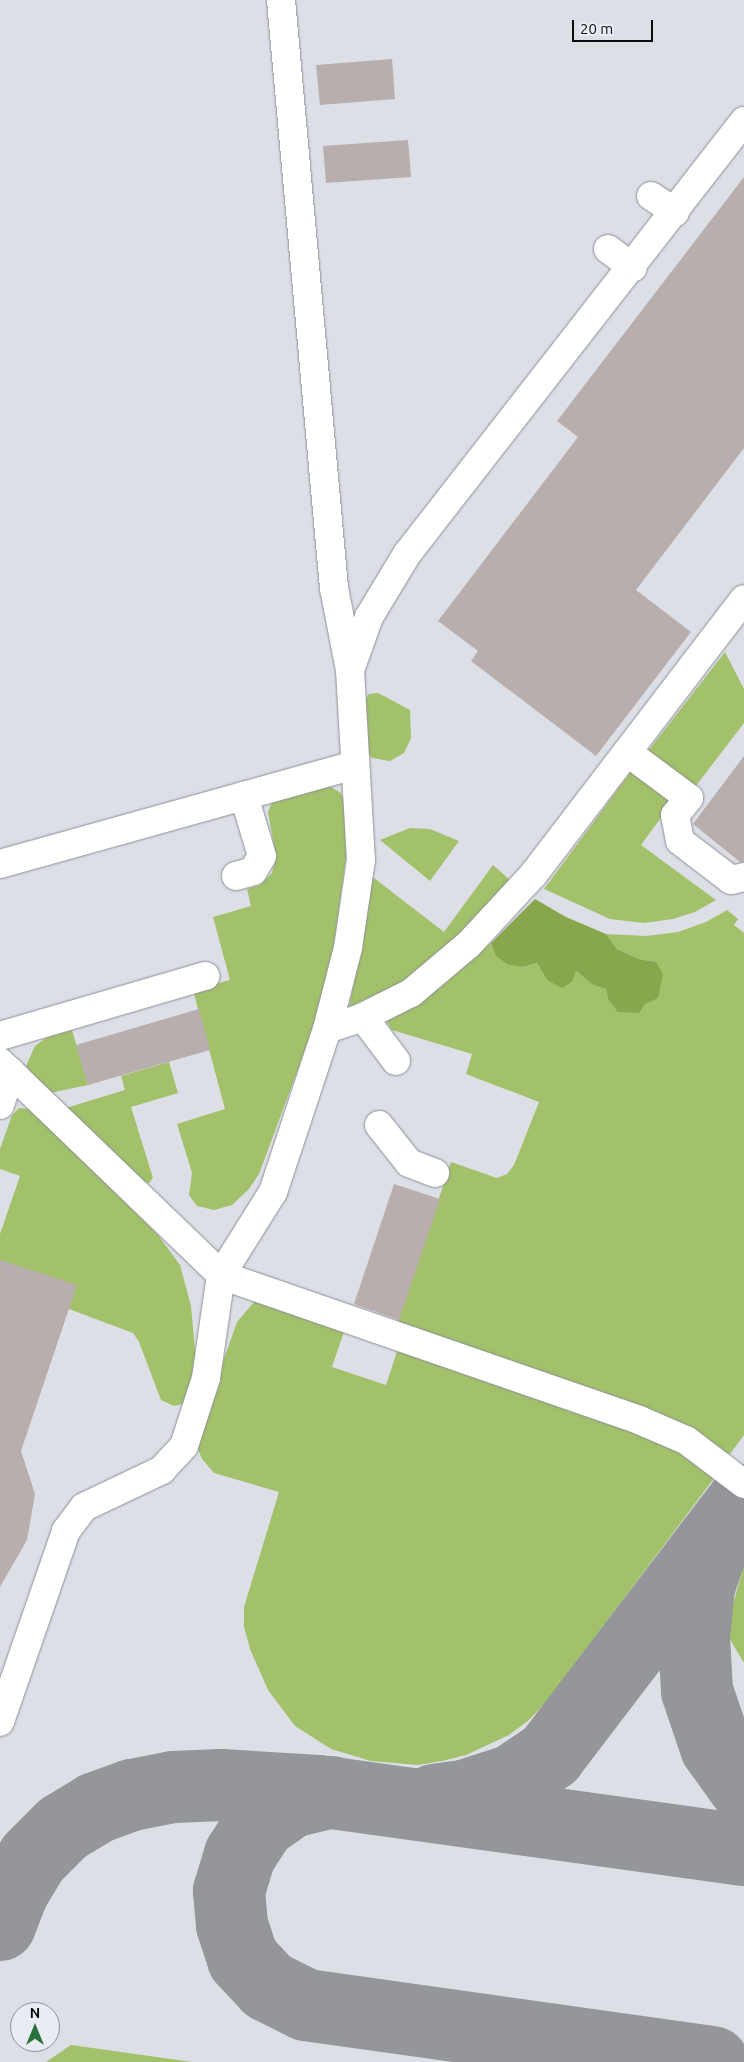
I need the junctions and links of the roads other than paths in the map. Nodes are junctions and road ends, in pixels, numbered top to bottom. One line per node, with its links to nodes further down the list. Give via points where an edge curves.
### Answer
1 (281, 0): 8 (lane, via 334,588)
2 (744, 121): 4 (lane)
3 (651, 196): 4 (lane)
4 (675, 212): 6 (lane)
5 (608, 249): 6 (lane)
6 (633, 268): 8 (lane, via 407,554 369,617)
7 (744, 599): 9 (lane)
8 (350, 670): 10 (lane)
9 (627, 752): 14 (lane, via 689,798 676,815 680,840 731,880); 16 (lane, via 532,875 469,944 411,993)
10 (354, 765): 11 (lane); 17 (lane, via 361,860 348,948)
11 (244, 796): 12 (lane); 13 (lane, via 262,856 254,871)
12 (0, 864)
13 (236, 876)
14 (744, 877)
15 (205, 976): 18 (lane)
16 (363, 1017): 17 (lane); 19 (lane)
17 (327, 1029): 24 (lane, via 273,1192)
18 (0, 1036)
19 (396, 1061)
20 (6, 1067): 21 (lane); 24 (lane)
21 (0, 1104)
22 (379, 1124): 23 (lane, via 409,1163)
23 (435, 1173)
24 (221, 1275): 25 (lane, via 639,1420 686,1440); 26 (lane, via 206,1378 184,1446 162,1470 84,1507 66,1531)
25 (744, 1484)
26 (0, 1722)

